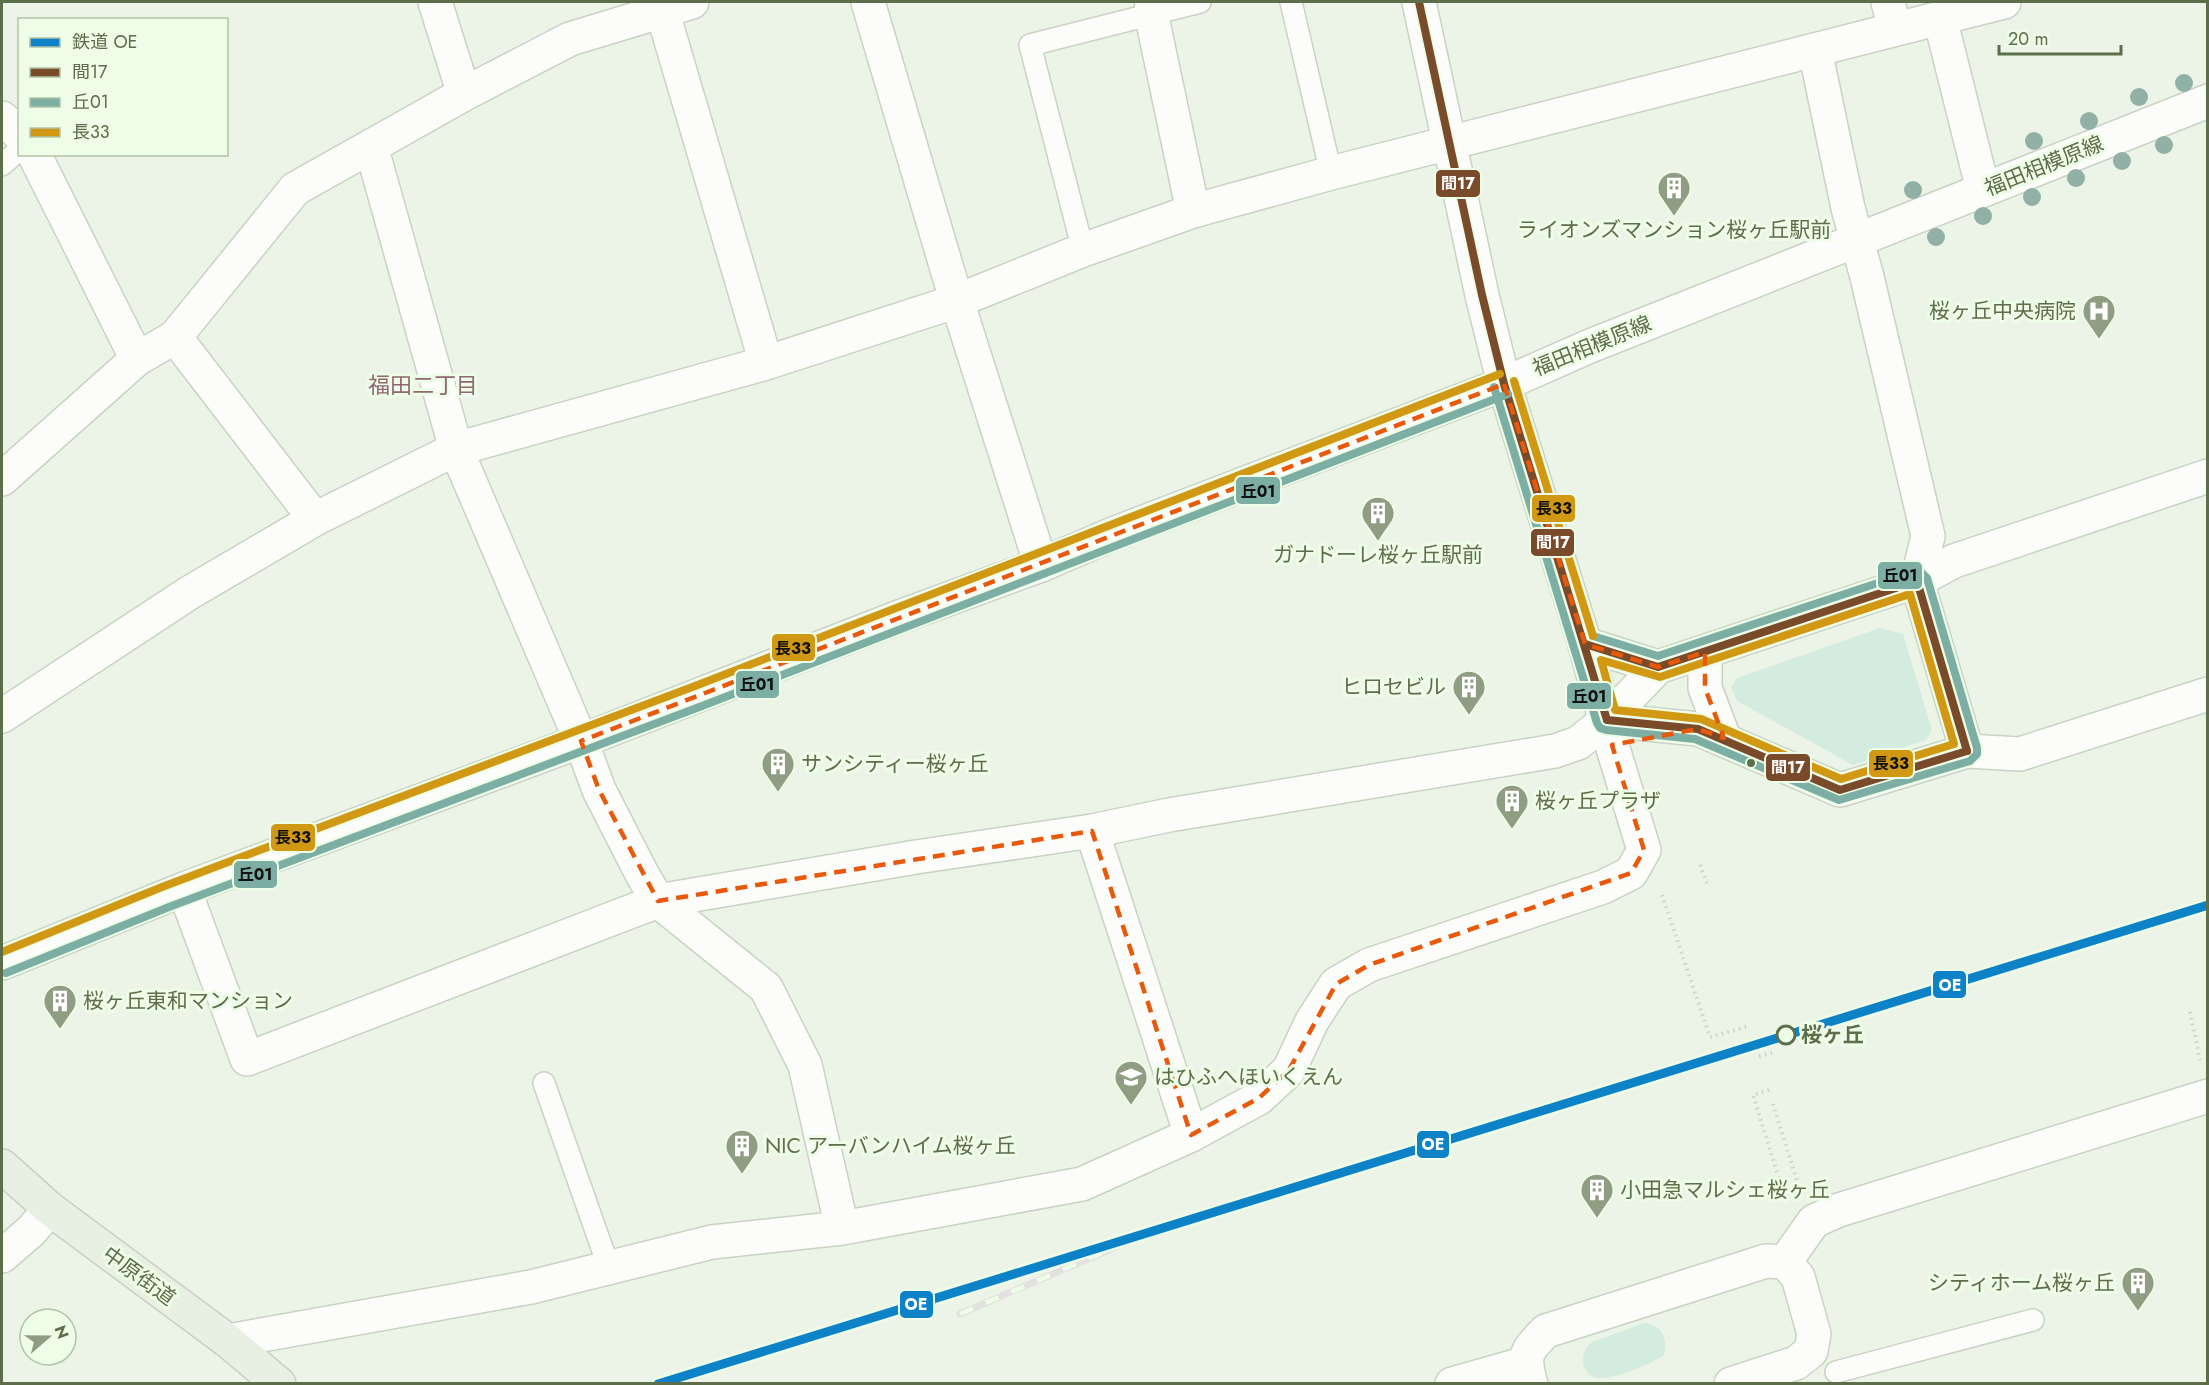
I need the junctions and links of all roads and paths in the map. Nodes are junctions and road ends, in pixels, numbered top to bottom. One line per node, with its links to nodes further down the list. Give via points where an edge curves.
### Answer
1 (435, 2): 12 (street)
2 (868, 2): 26 (street)
3 (1200, 2): 8 (lane)
4 (1291, 2): 21 (lane)
5 (1419, 2): 16 (street)
6 (2004, 2): 10 (street)
7 (677, 6): 12 (street, via 570,39); 29 (street)
8 (1151, 7): 23 (street); 25 (lane, via 1030,45)
9 (1892, 15): 10 (street); 11 (street)
10 (1940, 18): 22 (street)
11 (1815, 50): 16 (street); 24 (street)
12 (464, 94): 17 (street)
13 (2208, 101): 22 (street, 福田相模原線)
14 (2, 118): 15 (street)
15 (18, 133)
16 (1450, 143): 21 (street); 30 (street)
17 (371, 146): 27 (street, via 295,189); 31 (street)
18 (18, 151): 20 (lane)
19 (35, 156): 28 (street)
20 (2, 165)
21 (1331, 173): 23 (street)
22 (1983, 190): 24 (street, 福田相模原線)
23 (1193, 211): 25 (street)
24 (1857, 240): 30 (street, 福田相模原線); 36 (street, via 1928,536)
25 (1083, 250): 26 (street)
26 (957, 301): 29 (street); 35 (street)
27 (175, 337): 28 (street); 34 (street)
28 (137, 359): 33 (street)
29 (766, 363): 31 (street)
30 (1504, 384): 35 (street, 福田相模原線); 37 (street)
31 (456, 449): 34 (street); 44 (street)
32 (2208, 476): 36 (street, via 1954,561)
33 (2, 478)
34 (315, 519): 41 (street, via 189,592)
35 (1041, 565): 44 (street, 福田相模原線)
36 (1917, 581): 38 (street); 45 (street)
37 (1586, 644): 39 (street); 42 (street)
38 (1705, 652): 39 (street); 43 (street)
39 (1658, 667): 42 (street)
40 (2208, 694): 45 (street, via 2020,754)
41 (2, 716)
42 (1609, 732): 43 (street); 46 (street, via 1555,751); 61 (street, via 1644,850 1631,873 1603,887 1369,965 1336,984 1312,1021 1289,1070 1259,1098)
43 (1711, 734): 45 (street, via 1840,790)
44 (581, 741): 50 (street, 福田相模原線); 51 (street, via 599,790)
45 (1967, 751)
46 (1092, 831): 51 (street); 61 (street)
47 (1700, 865): 48 (path)
48 (1707, 883)
49 (1660, 889): 54 (path, via 1710,1038)
50 (184, 890): 51 (street, via 247,1059); 52 (street, 福田相模原線)
51 (658, 901): 66 (street, via 766,988 805,1065)
52 (2, 963)
53 (2190, 1012): 59 (path)
54 (1749, 1026)
55 (1772, 1053): 56 (path)
56 (1759, 1056)
57 (544, 1083): 69 (lane)
58 (1769, 1090): 64 (path, via 1753,1095)
59 (2207, 1096): 68 (street, via 1839,1210 1814,1221)
60 (1773, 1104): 63 (path)
61 (1191, 1135): 66 (street, via 1082,1184)
62 (2, 1166): 65 (main road, 中原街道)
63 (1798, 1184)
64 (1787, 1204)
65 (50, 1209): 67 (street); 71 (main road, 中原街道)
66 (842, 1228): 69 (street, via 712,1242)
67 (2, 1256)
68 (1785, 1262): 72 (street, via 1798,1277 1814,1334); 73 (street, via 1766,1261 1546,1331 1530,1347)
69 (609, 1268): 71 (street, via 531,1287)
70 (2033, 1320): 74 (lane)
71 (228, 1341): 75 (main road, 中原街道)
72 (1811, 1351): 74 (lane); 77 (street, via 1796,1363)
73 (1528, 1373): 76 (street)
74 (1837, 1378)
75 (279, 1383)
76 (1452, 1383)
77 (1731, 1383)

